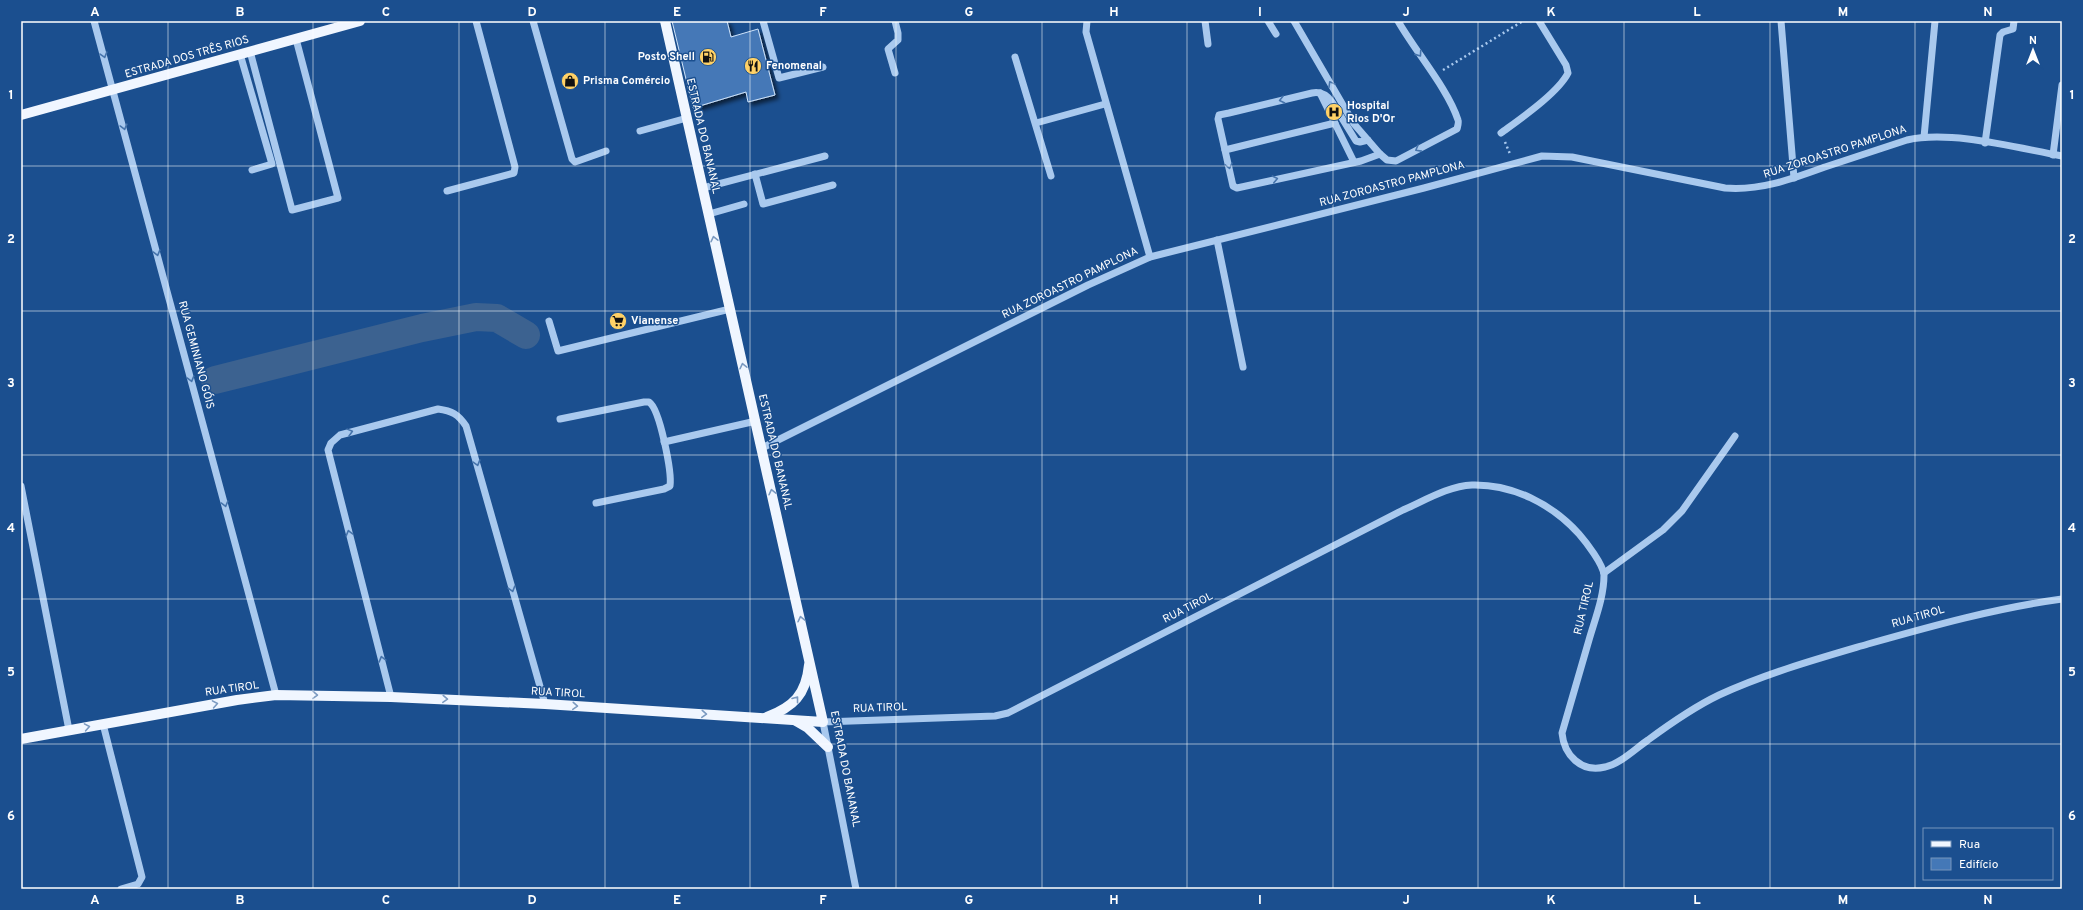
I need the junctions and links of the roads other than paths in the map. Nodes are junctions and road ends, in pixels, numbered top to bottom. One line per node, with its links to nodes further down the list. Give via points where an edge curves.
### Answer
1 (94, 21): 25 (street, RUA GEMINIANO GÓIS, one-way to 25)
2 (360, 21): 18 (main road, ESTRADA DOS TRÊS RIOS)
3 (476, 21): 50 (street, via 515,167 514,173)
4 (533, 21): 38 (street, via 572,159 575,162)
5 (665, 21): 29 (main road, ESTRADA DO BANANAL)
6 (763, 21): 22 (street, via 779,78)
7 (895, 21): 23 (street, via 898,40 888,49)
8 (1086, 21): 27 (street, via 1086,32)
9 (1205, 21): 19 (street)
10 (1268, 21): 17 (street)
11 (1294, 21): 35 (street, one-way to 11, via 1354,124)
12 (1398, 21): 39 (street, one-way to 39, via 1445,93 1459,121 1457,129 1396,161 1387,160)
13 (1539, 21): 33 (street, via 1566,65 1568,73 1547,96)
14 (1781, 21): 47 (street)
15 (1935, 21): 34 (street)
16 (2014, 21): 36 (street, via 2013,29 2000,35)
17 (1276, 34)
18 (296, 39): 20 (main road, ESTRADA DOS TRÊS RIOS); 20 (street, via 338,198 292,210)
19 (1208, 44)
20 (245, 53): 25 (main road, ESTRADA DOS TRÊS RIOS); 44 (street, via 272,164)
21 (1015, 57): 30 (street)
22 (823, 67)
23 (895, 73)
24 (2062, 85): 40 (street)
25 (114, 90): 28 (main road, ESTRADA DOS TRÊS RIOS); 68 (street, RUA GEMINIANO GÓIS, one-way to 68)
26 (1320, 93): 31 (street); 35 (street, via 1332,102 1356,141); 37 (street, one-way to 37, via 1219,115)
27 (1105, 104): 30 (street); 54 (street)
28 (21, 115)
29 (687, 118): 32 (street); 49 (main road, ESTRADA DO BANANAL)
30 (1036, 123): 46 (street)
31 (1335, 123): 37 (street); 43 (street)
32 (640, 131)
33 (1502, 133)
34 (1924, 137): 36 (street, RUA ZOROASTRO PAMPLONA, via 1946,137); 47 (street, RUA ZOROASTRO PAMPLONA, via 1907,140)
35 (1368, 140): 39 (street)
36 (1985, 143): 40 (street, RUA ZOROASTRO PAMPLONA)
37 (1225, 150): 43 (street, one-way to 43, via 1233,186 1237,188)
38 (606, 151)
39 (1380, 154): 43 (street)
40 (2053, 154): 42 (street, RUA ZOROASTRO PAMPLONA)
41 (825, 156): 45 (street)
42 (2062, 156)
43 (1354, 162)
44 (252, 170)
45 (755, 174): 48 (street, via 763,204); 49 (street)
46 (1051, 176)
47 (1794, 178): 53 (street, RUA ZOROASTRO PAMPLONA, via 1744,190 1572,157 1542,156)
48 (833, 185)
49 (703, 188): 52 (main road, ESTRADA DO BANANAL)
50 (447, 192)
51 (744, 204): 52 (street)
52 (708, 214): 55 (main road, ESTRADA DO BANANAL, one-way to 52)
53 (1217, 240): 54 (street, RUA ZOROASTRO PAMPLONA); 57 (street)
54 (1150, 257): 62 (street, RUA ZOROASTRO PAMPLONA, via 1088,285)
55 (730, 309): 56 (street, via 558,351); 59 (main road, ESTRADA DO BANANAL, one-way to 55)
56 (549, 321)
57 (1243, 367)
58 (560, 419): 61 (street, via 649,402 654,408)
59 (756, 421): 61 (street); 62 (main road, ESTRADA DO BANANAL)
60 (1735, 436): 65 (street, via 1682,511 1663,530)
61 (664, 442): 64 (street, via 670,486)
62 (762, 448): 67 (main road, ESTRADA DO BANANAL, one-way to 62)
63 (21, 486): 75 (street)
64 (596, 503)
65 (1604, 573): 66 (street, RUA TIROL, via 1599,609 1562,733 1563,743 1574,761 1584,767 1596,768 1620,760 1681,716 1712,699 1774,672 1964,617); 73 (street, RUA TIROL, via 1589,546 1569,522 1549,507 1523,494 1498,487 1471,485 1446,492 1404,510 1008,713 994,716)
66 (2062, 599)
67 (809, 657): 71 (main road, one-way to 67, via 782,711 799,697 806,681); 73 (main road, ESTRADA DO BANANAL)
68 (276, 696): 69 (main road, RUA TIROL, one-way to 69); 74 (main road, RUA TIROL, one-way to 68, via 238,700)
69 (391, 697): 70 (main road, RUA TIROL, one-way to 70); 70 (street, one-way to 70, via 328,450 340,435 438,409 450,410 459,416 466,426)
70 (545, 704): 71 (main road, RUA TIROL, one-way to 71)
71 (764, 718): 72 (main road, RUA TIROL)
72 (794, 720): 73 (main road, RUA TIROL); 77 (main road, via 808,728)
73 (823, 722): 77 (street, ESTRADA DO BANANAL)
74 (103, 724): 75 (main road, RUA TIROL, one-way to 74); 78 (street, via 142,877 138,884)
75 (69, 730): 76 (main road, RUA TIROL)
76 (21, 739)
77 (828, 747): 79 (street, ESTRADA DO BANANAL)
78 (121, 889)
79 (856, 889)

